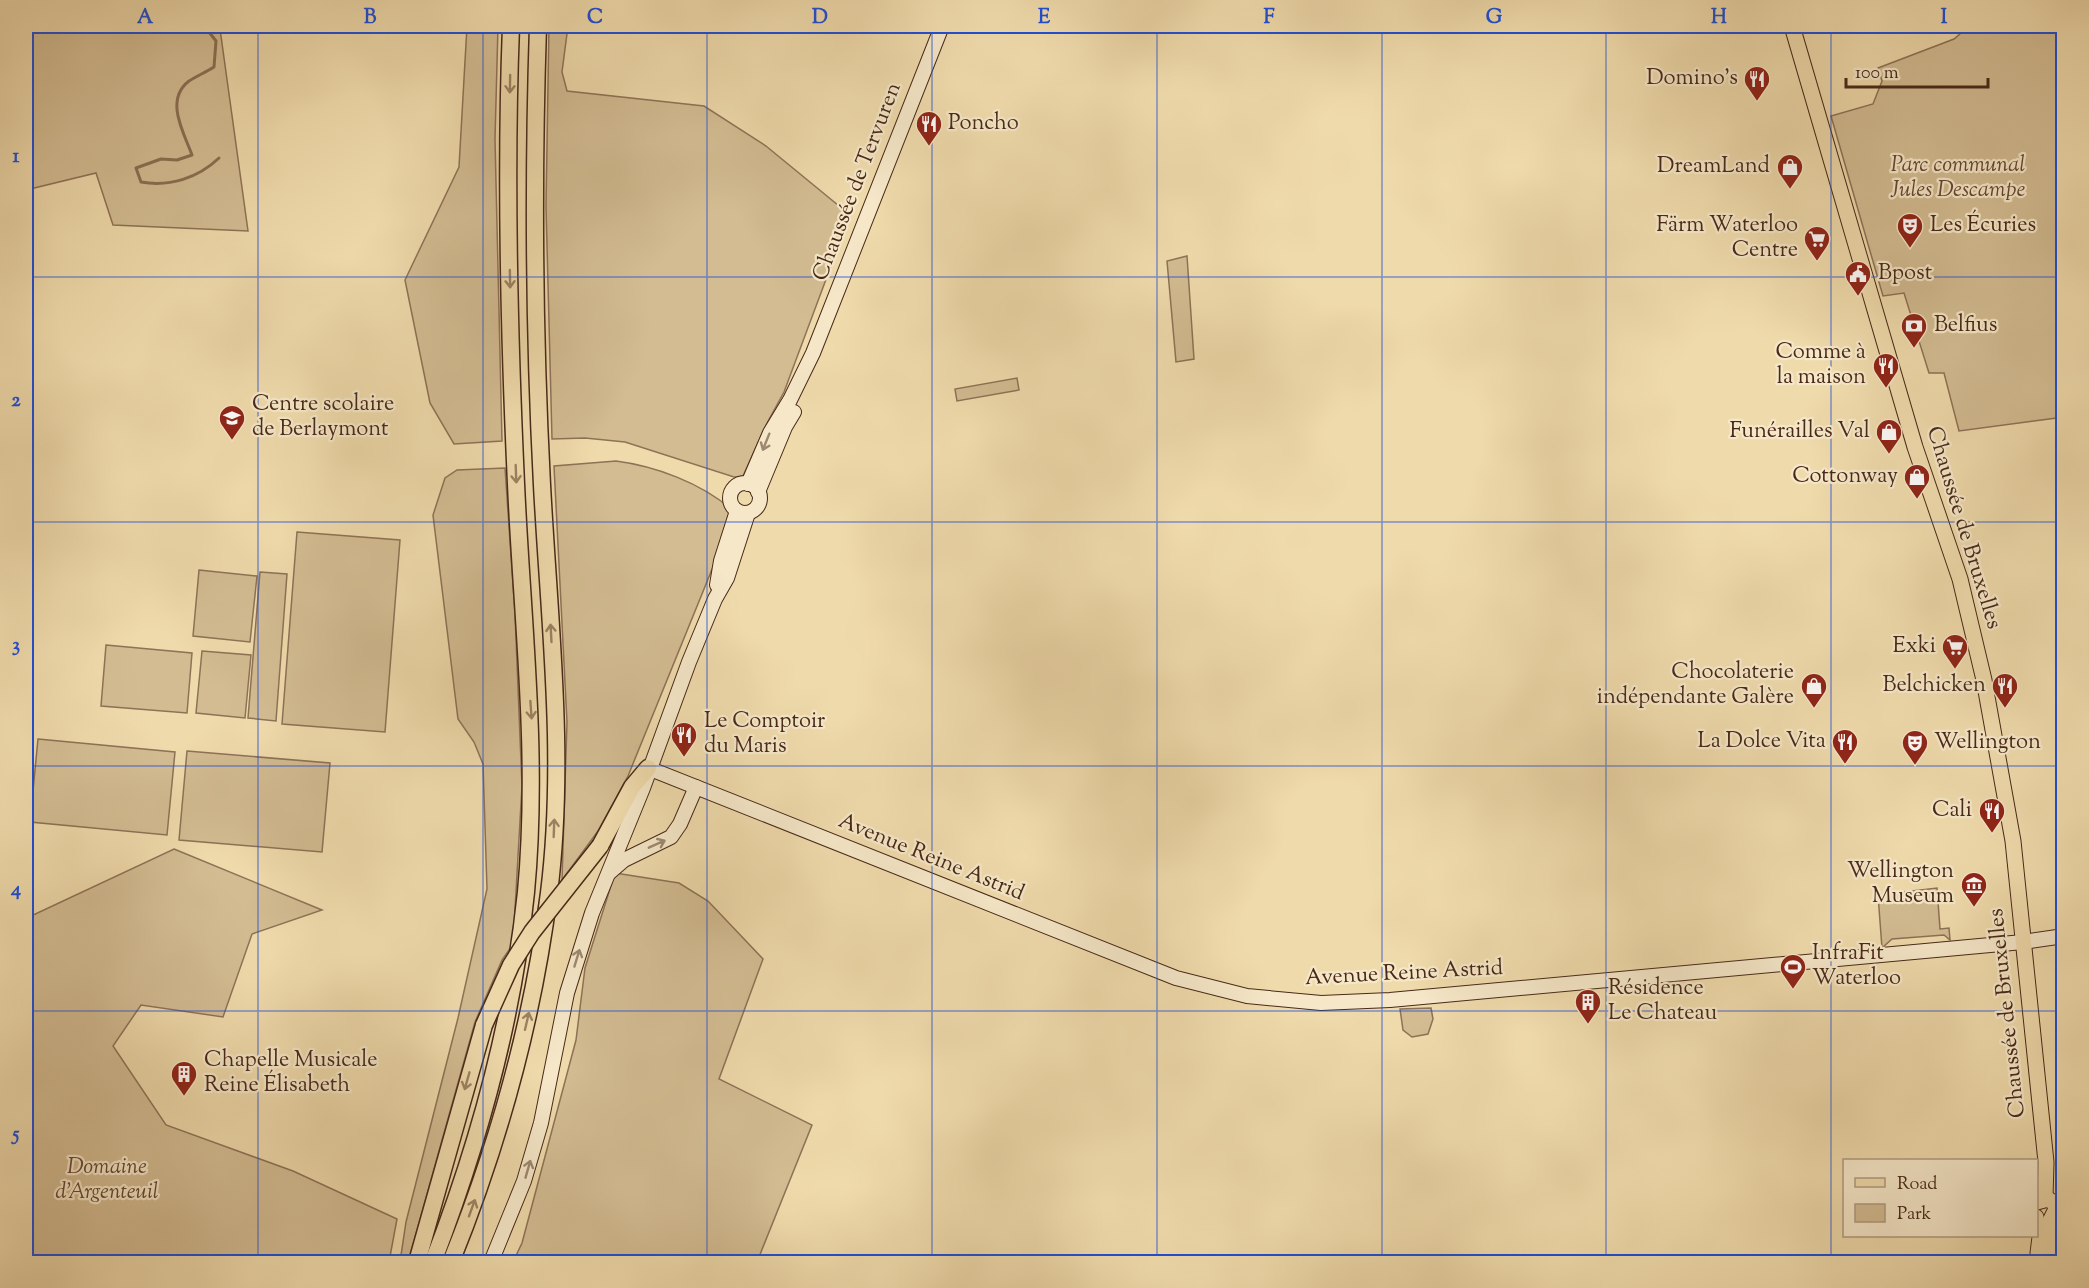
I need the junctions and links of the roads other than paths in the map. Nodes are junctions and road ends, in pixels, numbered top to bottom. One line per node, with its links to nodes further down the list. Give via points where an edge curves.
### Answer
1 (511, 26): 15 (highway, one-way to 15, via 511,335 532,719 526,891 515,977 495,1070 459,1194)
2 (538, 26): 16 (highway, one-way to 2, via 490,1160 515,1072 536,978 554,831 556,718 536,335)
3 (942, 26): 5 (street, Chaussée de Tervuren, via 813,353 770,433)
4 (1792, 26): 11 (main road, Chaussée de Bruxelles, via 1915,447 1960,579 2000,764 2013,841)
5 (753, 488): 6 (street, via 758,505); 6 (street, via 742,484 732,491 730,502)
6 (743, 512): 7 (street, via 727,578 715,599)
7 (648, 768): 8 (street, Avenue Reine Astrid); 9 (street); 14 (highway, one-way to 14, bridge, via 632,788 600,846 511,965 484,1025)
8 (696, 787): 9 (street, one-way to 8, via 624,860 671,837); 11 (street, Avenue Reine Astrid, via 1176,978 1247,996 1321,1003 1390,1000)
9 (607, 874): 17 (street, one-way to 9, via 524,1181 543,1113 567,993)
10 (2064, 936): 11 (street, Avenue Reine Astrid)
11 (2023, 942): 12 (main road, Chaussée de Bruxelles, via 2046,1162)
12 (2041, 1201): 13 (main road, Chaussée de Bruxelles, via 2055,1205 2056,1211)
13 (2042, 1218): 18 (main road, Chaussée de Bruxelles); 19 (main road, Chaussée de Bruxelles)
14 (417, 1263)
15 (433, 1263)
16 (451, 1263)
17 (491, 1263)
18 (2037, 1263)
19 (2047, 1263)

